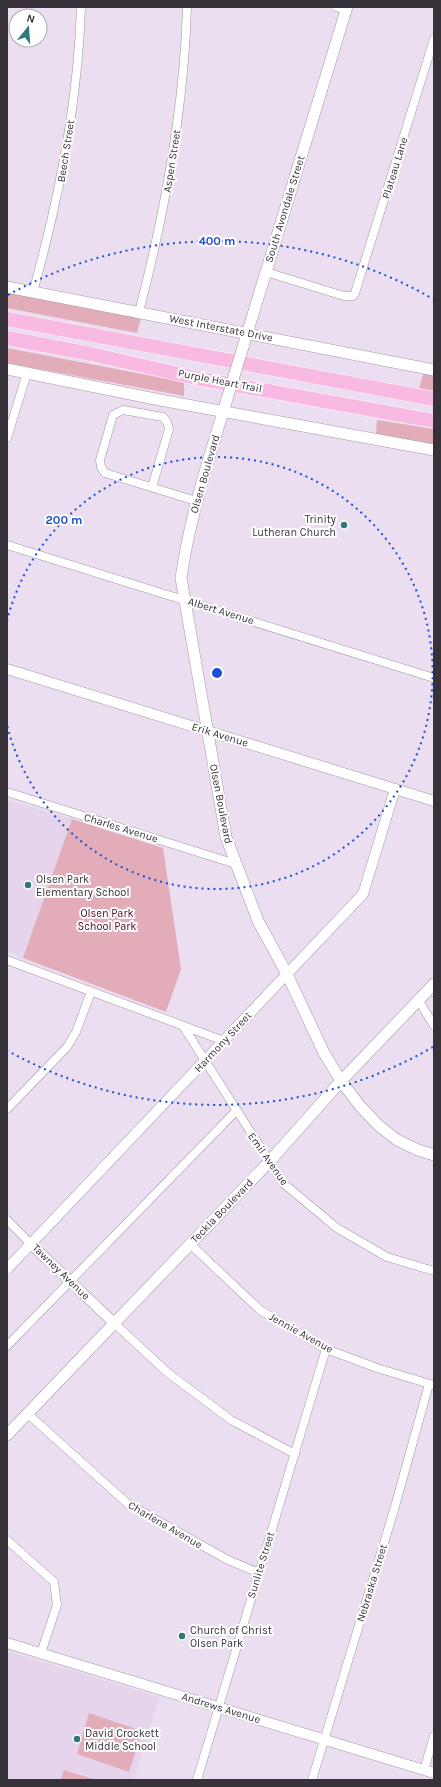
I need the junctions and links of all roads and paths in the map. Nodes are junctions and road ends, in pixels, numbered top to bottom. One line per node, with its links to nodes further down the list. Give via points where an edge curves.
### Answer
1 (81, 7): 7 (street, Beech Street, via 68,142 52,226)
2 (187, 7): 8 (street, Aspen Street, via 185,66 174,155)
3 (343, 8): 5 (main road, South Avondale Street)
4 (434, 39): 5 (street, Plateau Lane, via 358,289 352,296 344,296)
5 (266, 272): 12 (main road, South Avondale Street)
6 (7, 287): 7 (main road, West Interstate Drive)
7 (33, 292): 8 (main road, West Interstate Drive)
8 (139, 312): 12 (main road, West Interstate Drive)
9 (7, 313): 11 (highway)
10 (7, 319): 11 (highway, Purple Heart Trail)
11 (55, 328): 19 (highway, Purple Heart Trail)
12 (248, 333): 17 (main road, West Interstate Drive); 20 (main road, South Avondale Street, bridge)
13 (7, 338): 15 (highway, Purple Heart Trail)
14 (7, 345): 15 (highway)
15 (91, 354): 21 (highway, Purple Heart Trail, via 196,378)
16 (7, 369): 18 (main road)
17 (434, 370)
18 (27, 373): 20 (main road); 22 (street)
19 (434, 399)
20 (223, 411): 23 (main road); 25 (main road, Olsen Boulevard)
21 (434, 421)
22 (8, 433)
23 (434, 450)
24 (152, 487): 24 (street, via 105,473 100,467 113,415 118,411 163,417 167,422 169,429); 25 (street)
25 (196, 501): 27 (main road, Olsen Boulevard, via 181,578)
26 (7, 545): 27 (street, Albert Avenue)
27 (185, 600): 29 (street, Albert Avenue); 30 (main road, Olsen Boulevard)
28 (7, 669): 30 (street, Erik Avenue)
29 (434, 678)
30 (207, 731): 31 (street, Erik Avenue); 34 (main road, Olsen Boulevard, via 226,837)
31 (395, 789): 33 (street, Erik Avenue); 36 (street, Harmony Street, via 363,894)
32 (7, 792): 34 (street, Charles Avenue)
33 (434, 801)
34 (236, 864): 36 (main road, Olsen Boulevard, via 258,921)
35 (7, 960): 38 (street)
36 (287, 974): 42 (street, Harmony Street); 44 (main road, Olsen Boulevard, via 324,1053)
37 (434, 984): 39 (main road, Teckla Boulevard)
38 (91, 992): 40 (street); 45 (street, via 76,1032 67,1047)
39 (419, 1001): 41 (street); 44 (main road, Teckla Boulevard)
40 (184, 1026): 42 (street); 43 (street, Emil Avenue)
41 (434, 1026)
42 (224, 1041): 43 (street, Harmony Street)
43 (204, 1061): 46 (street, Emil Avenue); 50 (street, Harmony Street)
44 (341, 1081): 47 (main road, Olsen Boulevard, via 378,1125 397,1140); 48 (main road, Teckla Boulevard)
45 (7, 1109)
46 (236, 1111): 48 (street, Emil Avenue); 54 (street)
47 (434, 1156)
48 (269, 1162): 51 (main road, Teckla Boulevard); 53 (street, Emil Avenue, via 282,1184 337,1228 387,1257)
49 (7, 1220): 50 (street, Tawney Avenue)
50 (31, 1244): 52 (street, Harmony Street); 54 (street, Tawney Avenue)
51 (190, 1244): 55 (main road, Teckla Boulevard); 57 (street, Jennie Avenue, via 260,1310)
52 (7, 1269)
53 (434, 1271)
54 (70, 1280): 55 (street, Tawney Avenue); 56 (street)
55 (114, 1323): 59 (main road, Teckla Boulevard); 61 (street, via 168,1373 231,1420)
56 (7, 1346)
57 (326, 1349): 58 (street, Jennie Avenue); 61 (street, Sunlite Street)
58 (432, 1385): 68 (street, Nebraska Street)
59 (28, 1414): 60 (main road, Teckla Boulevard); 63 (street, Charlene Avenue, via 128,1504 228,1560)
60 (7, 1435)
61 (295, 1454): 63 (street, Sunlite Street)
62 (7, 1540): 65 (street, via 54,1582 57,1604)
63 (259, 1574): 66 (street, Sunlite Street)
64 (7, 1643): 65 (street, Andrews Avenue)
65 (41, 1653): 66 (street, Andrews Avenue)
66 (219, 1707): 68 (street, Andrews Avenue); 71 (street, Sunlite Street)
67 (434, 1736): 69 (street)
68 (324, 1740): 69 (street, Andrews Avenue); 72 (street, Nebraska Street)
69 (424, 1770): 70 (street, Andrews Avenue)
70 (434, 1773)
71 (197, 1780)
72 (312, 1780)

